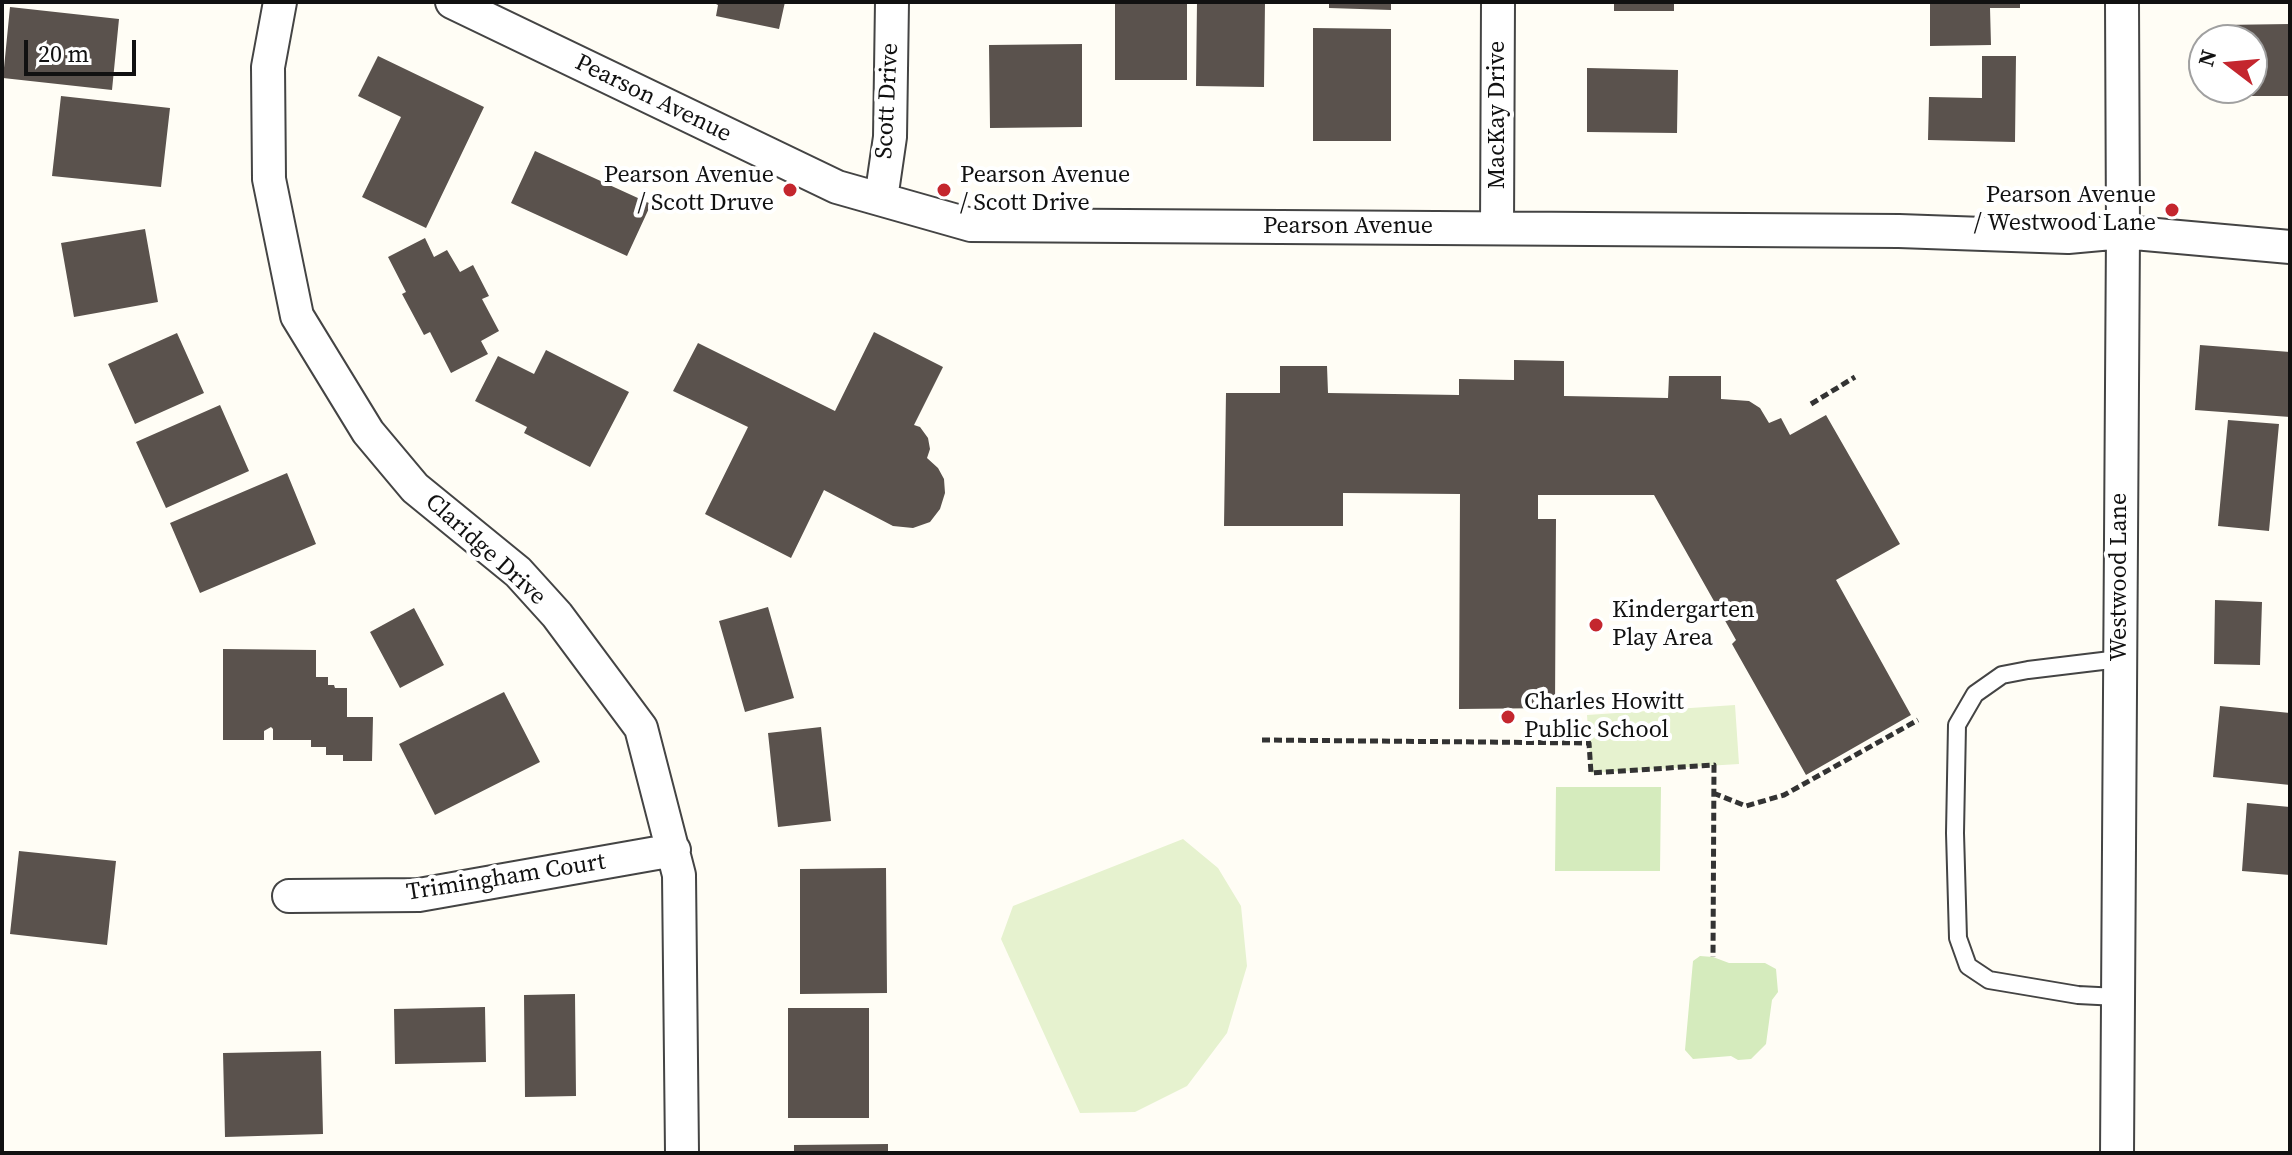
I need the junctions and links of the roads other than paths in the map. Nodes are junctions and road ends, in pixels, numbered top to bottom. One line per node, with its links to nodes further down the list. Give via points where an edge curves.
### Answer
1 (280, 2): 11 (street, Claridge Drive, via 268,67 269,179 297,316 368,432 415,488 518,572 557,615 641,728)
2 (452, 2): 6 (street, Pearson Avenue, via 837,187)
3 (892, 2): 6 (street, Scott Drive, via 890,137)
4 (1498, 2): 7 (street, MacKay Drive)
5 (2122, 2): 8 (street, Westwood Lane)
6 (881, 199): 7 (street, Pearson Avenue, via 971,225)
7 (1497, 228): 8 (street, Pearson Avenue, via 2068,237)
8 (2123, 232): 9 (street, Pearson Avenue); 10 (street, Westwood Lane)
9 (2290, 247)
10 (2119, 659): 13 (street, Westwood Lane); 13 (lane, via 2002,675 1975,694 1957,725 1955,833 1958,938 1968,966 1989,980)
11 (674, 850): 12 (street, Trimingham Court, via 419,895); 14 (street, Claridge Drive, via 679,875)
12 (289, 896)
13 (2118, 997): 15 (street, Westwood Lane)
14 (682, 1153)
15 (2117, 1153)

